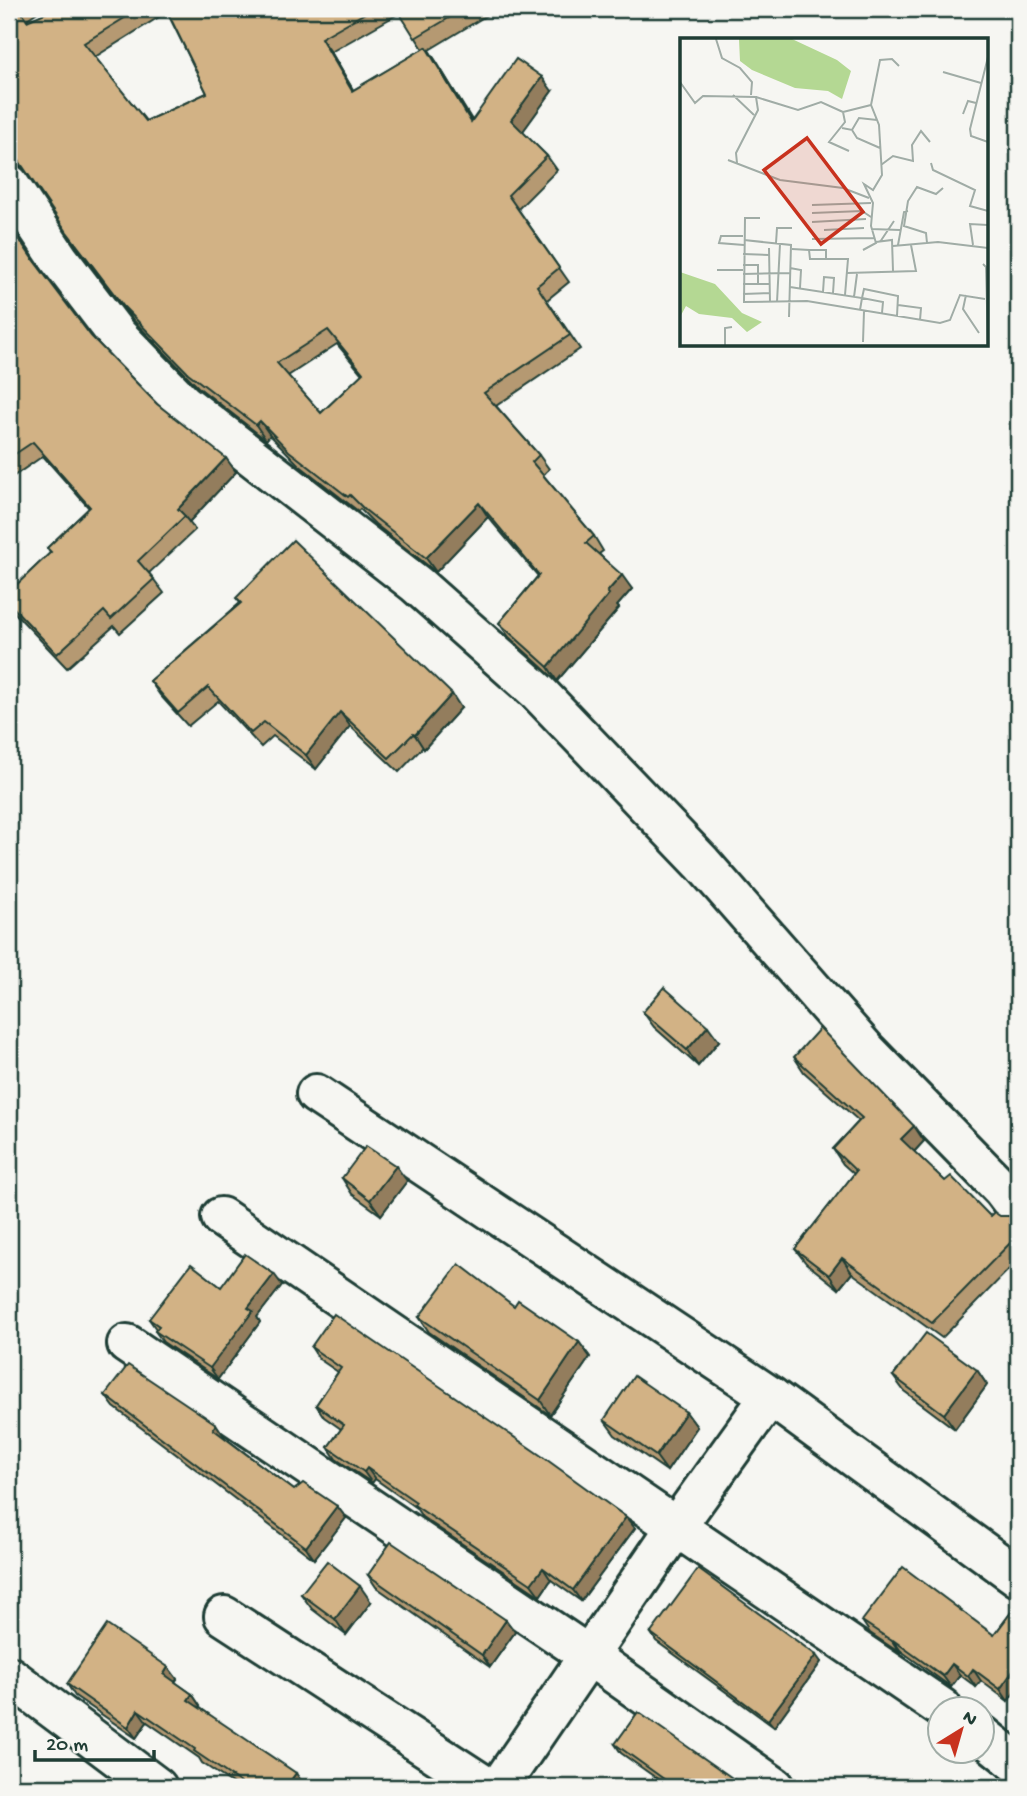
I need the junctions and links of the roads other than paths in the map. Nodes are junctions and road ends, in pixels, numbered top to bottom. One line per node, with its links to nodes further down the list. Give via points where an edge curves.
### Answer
1 (9, 184): 3 (street, via 117,335 183,403 416,584 538,692 702,863 867,1051)
2 (316, 1094): 6 (street)
3 (1018, 1210)
4 (222, 1217): 7 (street)
5 (127, 1343): 10 (street)
6 (770, 1396): 7 (street); 8 (street)
7 (677, 1527): 10 (street); 12 (street)
8 (1018, 1577)
9 (224, 1616): 16 (street)
10 (588, 1655): 17 (street); 18 (street)
11 (9, 1676): 15 (street)
12 (926, 1698)
13 (996, 1747): 14 (street)
14 (1018, 1765)
15 (157, 1787)
16 (486, 1787)
17 (499, 1787)
18 (775, 1787)

